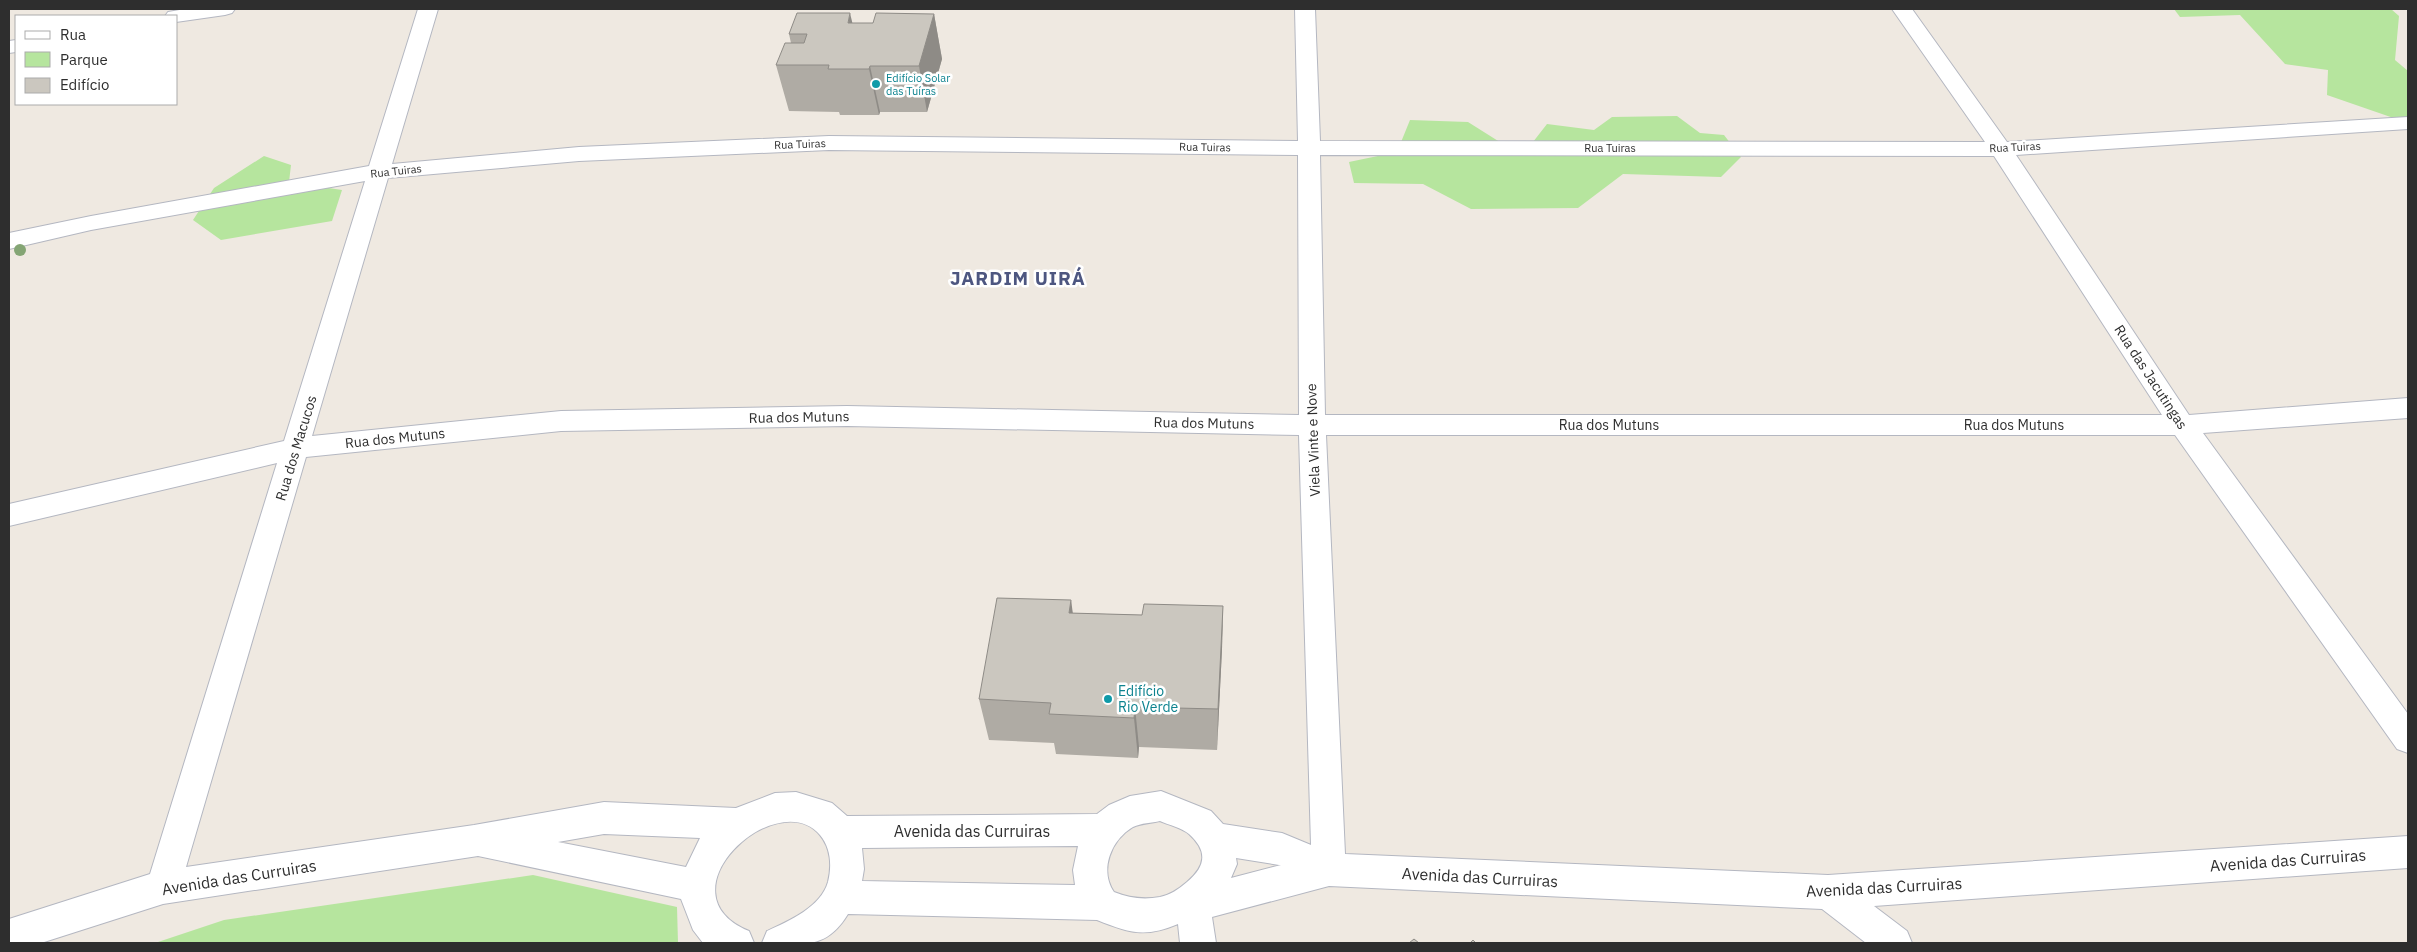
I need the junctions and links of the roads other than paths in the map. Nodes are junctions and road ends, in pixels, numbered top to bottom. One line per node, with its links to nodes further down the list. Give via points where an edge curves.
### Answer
1 (225, 9): 5 (street)
2 (428, 9): 9 (street, Rua dos Macucos)
3 (1305, 9): 7 (street, Viela Vinte e Nove)
4 (1902, 9): 8 (street, Rua das Jacutingas)
5 (178, 16)
6 (2408, 123): 8 (street, Rua Tuiras)
7 (1309, 148): 8 (street, Rua Tuiras); 9 (street, Rua Tuiras, via 829,143 579,154); 12 (street, Viela Vinte e Nove)
8 (2001, 149): 13 (street, Rua das Jacutingas)
9 (378, 172): 10 (street, Rua Tuiras, via 91,223); 14 (street, Rua dos Macucos)
10 (9, 241)
11 (2408, 408): 13 (street, Rua dos Mutuns)
12 (1312, 425): 13 (street, Rua dos Mutuns); 14 (street, Rua dos Mutuns, via 847,416 561,421); 23 (street, Viela Vinte e Nove)
13 (2182, 425): 16 (street, Rua das Jacutingas)
14 (296, 448): 15 (street, Rua dos Mutuns); 25 (street, Rua dos Macucos)
15 (9, 515)
16 (2408, 739)
17 (736, 824): 19 (street, via 759,812 782,806 806,808 826,816); 21 (street, Avenida das Curruiras, via 604,818); 24 (street, via 717,841 704,863)
18 (1105, 830): 19 (street, Avenida das Curruiras); 20 (street, via 1120,817 1140,808 1161,806 1182,811 1200,822); 29 (street, via 1094,846 1091,885)
19 (840, 832): 27 (street, via 847,851 847,874)
20 (1214, 838): 23 (street, Avenida das Curruiras, via 1282,849); 28 (street, via 1220,859 1220,880)
21 (474, 841): 24 (street, Avenida das Curruiras); 25 (street, Avenida das Curruiras)
22 (2408, 852): 26 (street, Avenida das Curruiras)
23 (1329, 870): 26 (street, Avenida das Curruiras); 28 (street, Avenida das Curruiras)
24 (698, 886): 31 (street, via 700,908 711,928)
25 (162, 887): 30 (street, Avenida das Curruiras)
26 (1828, 892): 33 (street)
27 (840, 897): 29 (street); 32 (street, via 824,918 802,934)
28 (1201, 920): 29 (street, via 1151,930)
29 (1115, 921)
30 (9, 936)
31 (731, 943)
32 (780, 943)
33 (1894, 943)

